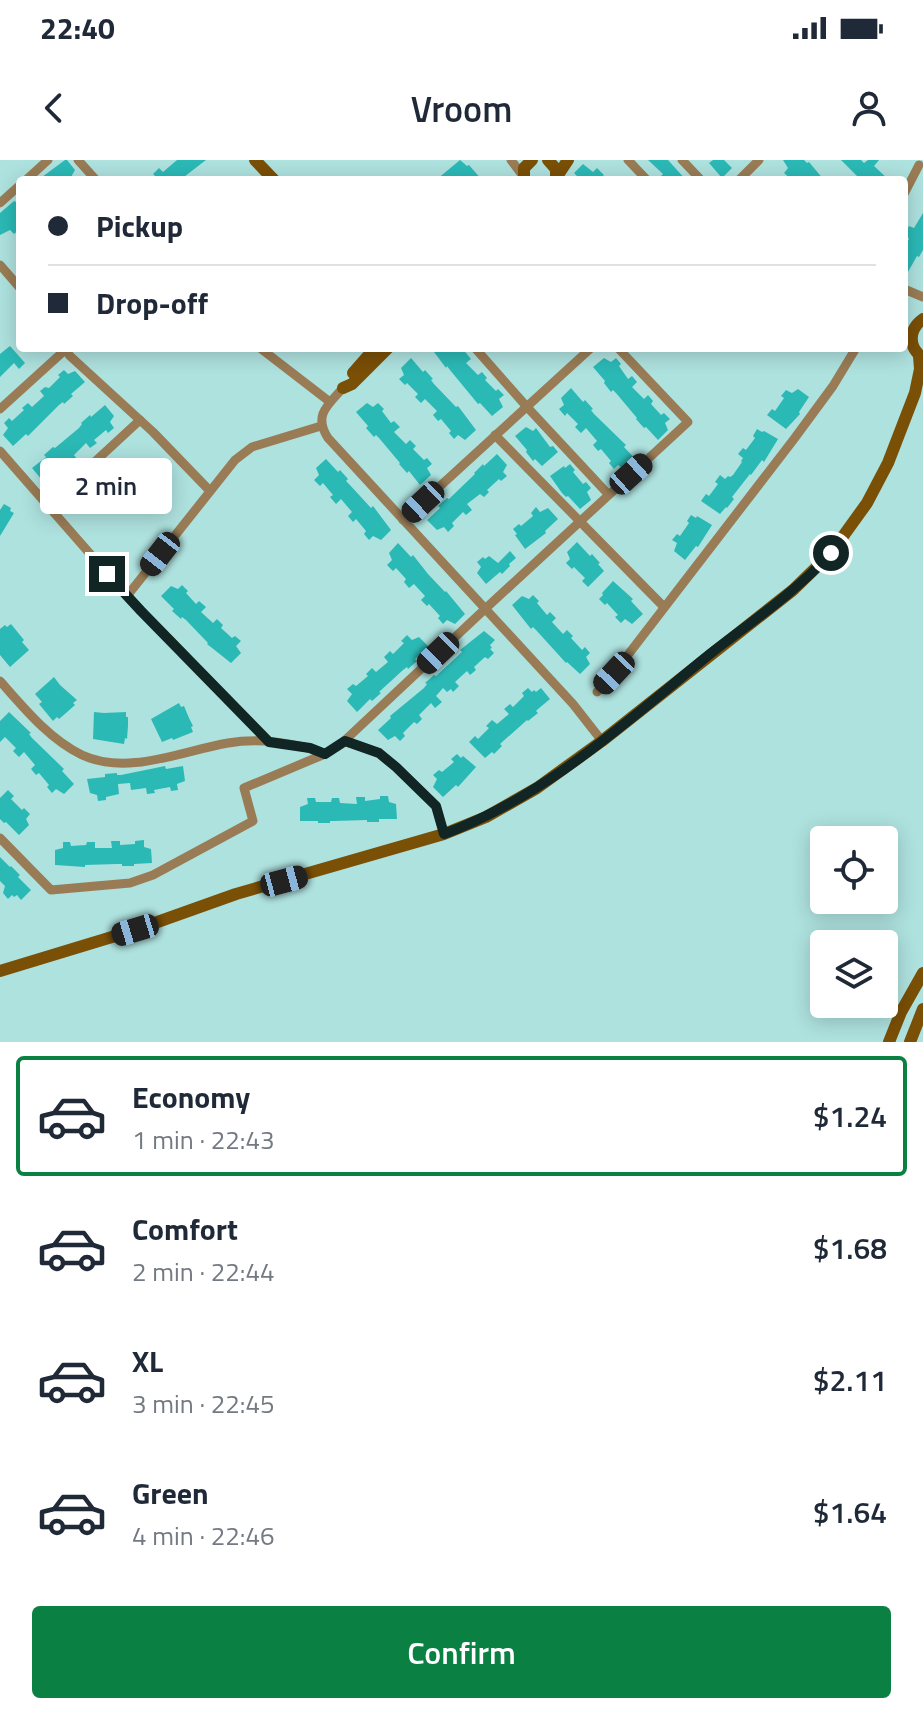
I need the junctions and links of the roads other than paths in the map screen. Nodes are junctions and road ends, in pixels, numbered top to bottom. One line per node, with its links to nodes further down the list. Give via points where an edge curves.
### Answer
1 (48, 160): 8 (street)
2 (78, 160): 9 (street)
3 (255, 160): 10 (street)
4 (628, 160): 11 (street)
5 (682, 160): 12 (street)
6 (759, 160): 13 (street)
7 (919, 165): 14 (street)
8 (30, 176)
9 (92, 176)
10 (270, 176)
11 (643, 176)
12 (697, 176)
13 (743, 176)
14 (908, 186)
15 (16, 189): 16 (street)
16 (0, 203)
17 (0, 265): 18 (street)
18 (16, 283)
19 (921, 320): 20 (street, via 912,333)
20 (915, 350): 32 (street, via 920,369)
21 (61, 352): 35 (street)
22 (67, 352): 36 (street)
23 (265, 352): 33 (street)
24 (371, 352): 31 (street)
25 (384, 352): 31 (street)
26 (479, 352): 34 (street)
27 (587, 352): 34 (street)
28 (622, 352): 41 (street, via 688,422)
29 (854, 352): 46 (street, via 794,439)
30 (923, 379): 32 (street)
31 (343, 388): 33 (street)
32 (915, 393): 51 (street, via 881,477 826,559)
33 (330, 402): 37 (street)
34 (527, 407): 38 (street); 41 (street)
35 (0, 409)
36 (140, 420): 40 (street); 42 (street)
37 (321, 426): 40 (street, via 252,447); 43 (street)
38 (495, 435): 43 (street); 44 (street)
39 (0, 451): 42 (street)
40 (210, 491): 45 (street)
41 (608, 494): 44 (street)
42 (48, 505): 45 (street)
43 (403, 520): 47 (street)
44 (580, 520): 46 (street); 47 (street)
45 (127, 596): 52 (street)
46 (664, 607): 49 (street)
47 (485, 609): 50 (street); 51 (street)
48 (0, 681): 52 (street, via 62,743 95,759 132,763 228,743)
49 (597, 692)
50 (345, 741): 53 (street); 54 (street, via 379,753 396,767 436,806)
51 (602, 741): 54 (street, via 537,788)
52 (269, 742): 53 (street)
53 (325, 754): 55 (street, via 244,788 253,821 130,883 51,890)
54 (444, 834): 56 (street)
55 (0, 838)
56 (0, 971)
57 (923, 973): 59 (street)
58 (923, 1009): 60 (street)
59 (889, 1042)
60 (910, 1042)

